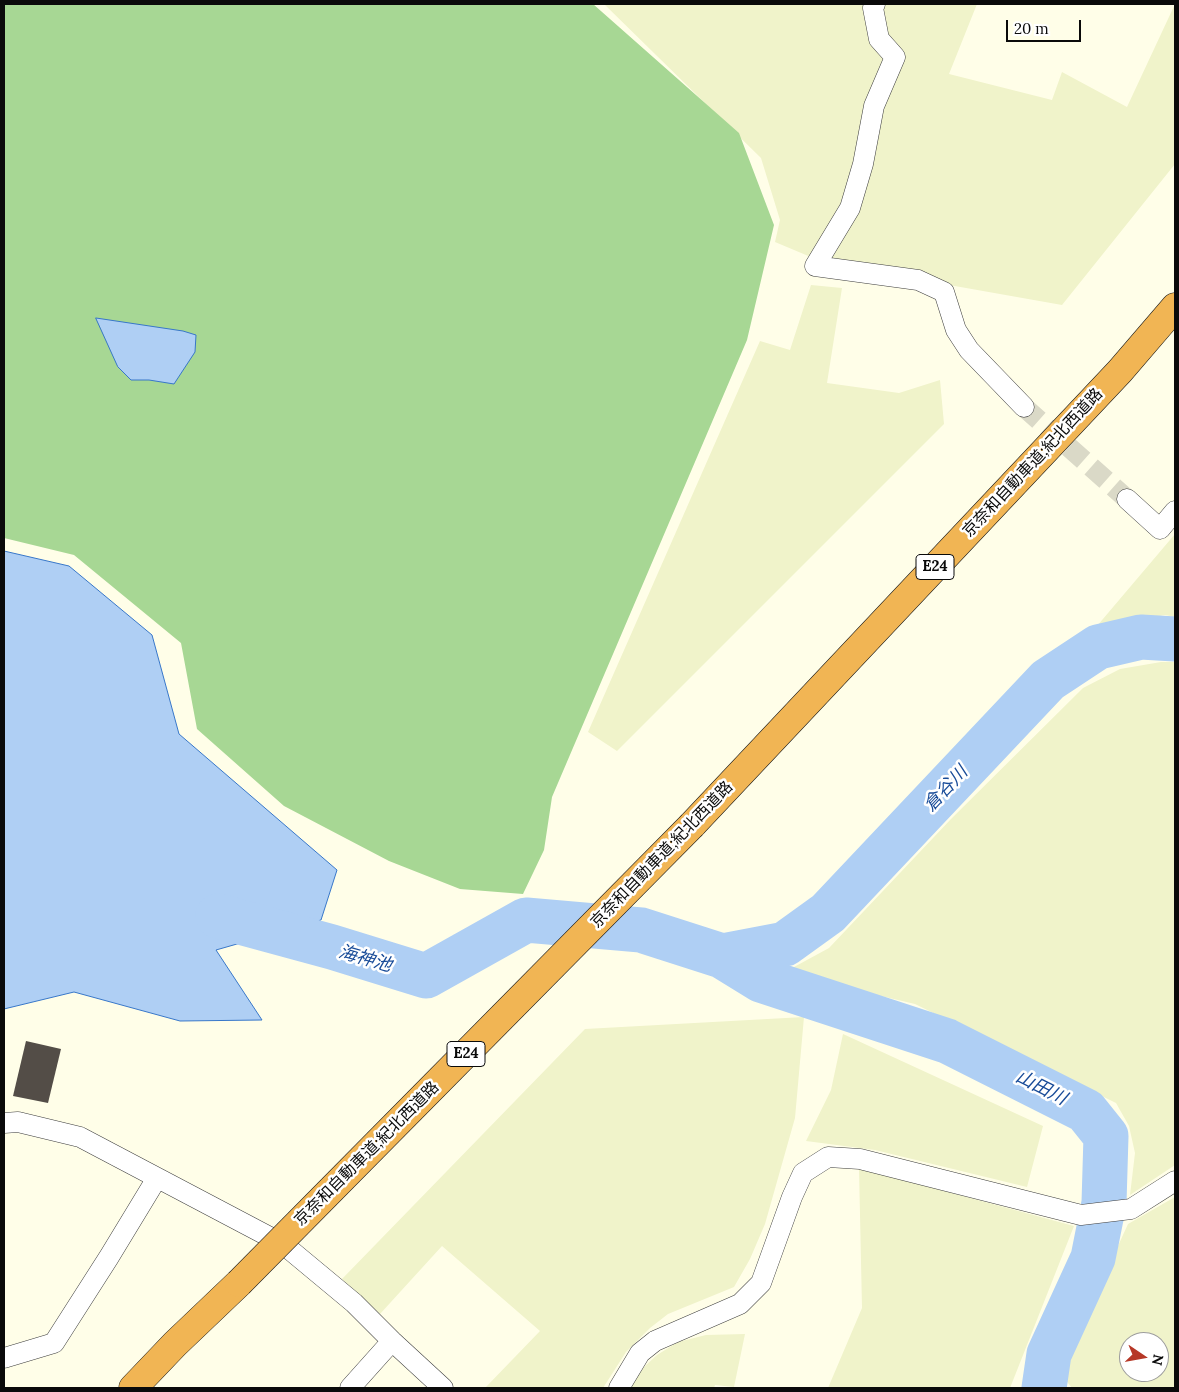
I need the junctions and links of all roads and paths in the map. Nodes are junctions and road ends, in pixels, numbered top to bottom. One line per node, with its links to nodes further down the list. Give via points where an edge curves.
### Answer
1 (875, 4): 3 (street, via 879,39 895,57 874,106 863,164 850,208 816,266 918,280 944,292 956,330 969,350)
2 (1175, 307): 10 (highway, 京奈和自動車道;紀北西道路 / E24, bridge, via 1120,371 692,825)
3 (1024, 407)
4 (1127, 499): 5 (street, via 1160,529)
5 (1175, 511)
6 (4, 1123): 7 (street, via 18,1122 80,1137)
7 (157, 1178): 9 (street, via 283,1244 354,1303); 11 (street, via 54,1343)
8 (1175, 1181): 16 (street, via 1131,1209 1081,1214 860,1160 828,1157 803,1173 761,1282 740,1304 655,1341 640,1352)
9 (392, 1342): 14 (street); 15 (street)
10 (176, 1344): 12 (highway); 13 (highway, 京奈和自動車道;紀北西道路 / E24)
11 (4, 1358)
12 (125, 1388)
13 (133, 1388)
14 (350, 1388)
15 (443, 1388)
16 (619, 1388)

